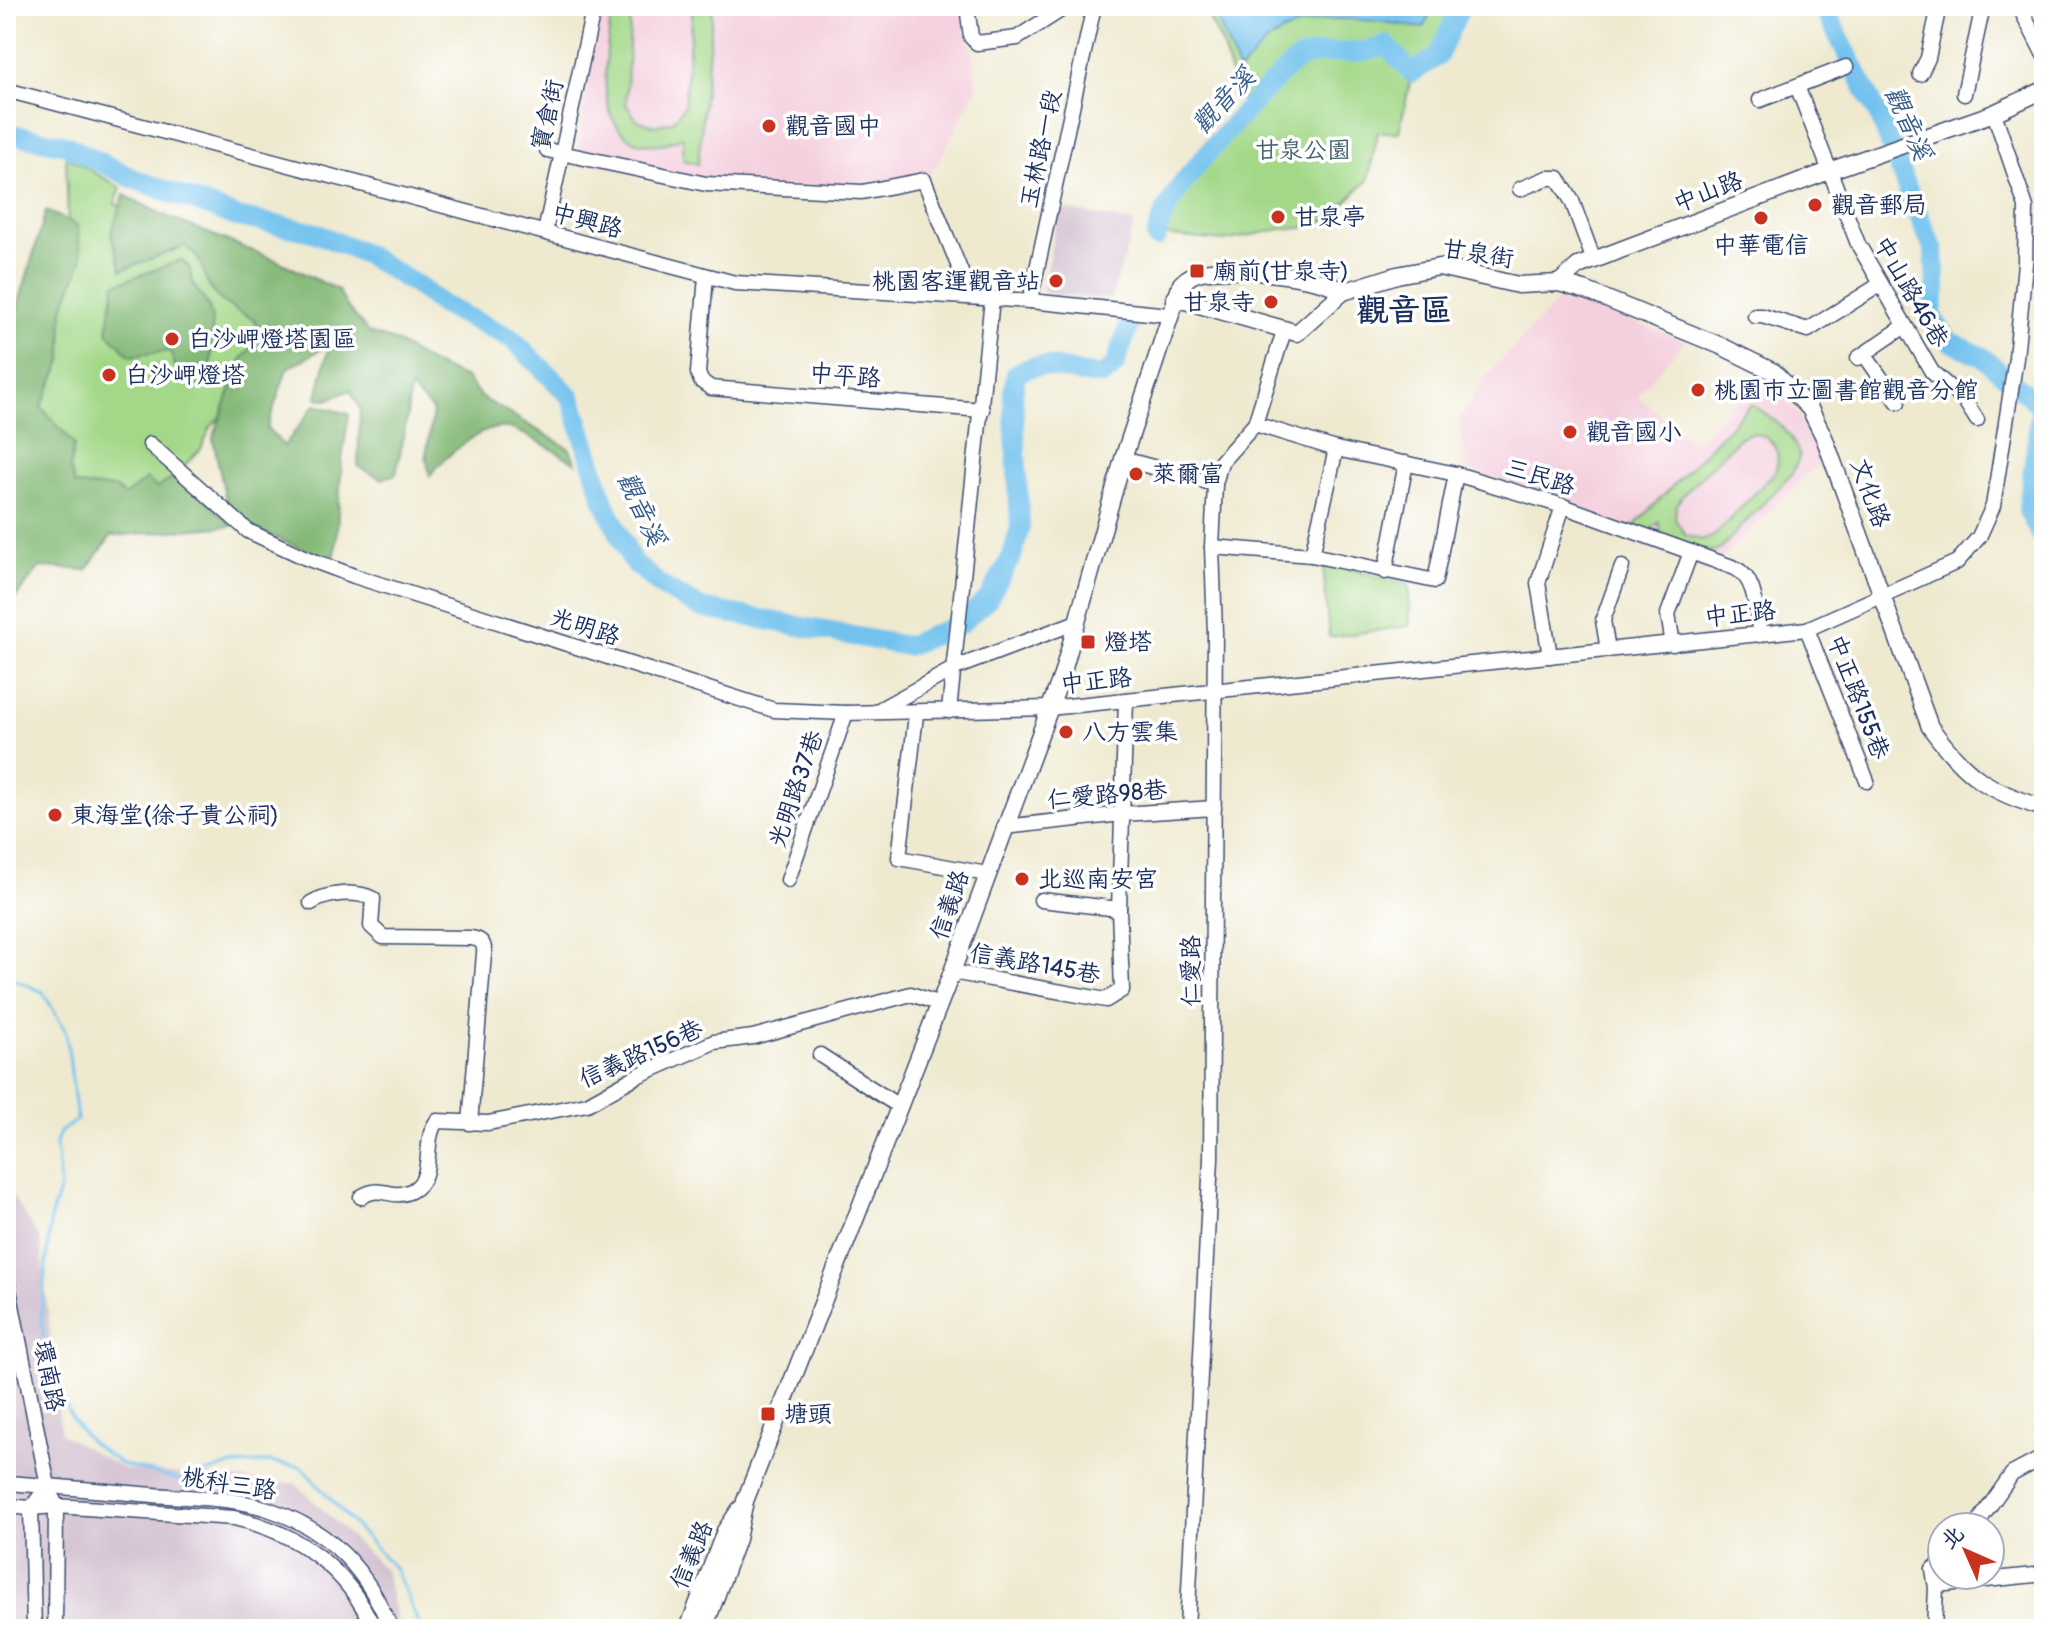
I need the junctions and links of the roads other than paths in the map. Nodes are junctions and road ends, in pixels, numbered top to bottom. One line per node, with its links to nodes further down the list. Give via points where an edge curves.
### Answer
1 (594, 6): 18 (street, 寶倉街)
2 (967, 6): 3 (street, via 971,37 977,43 1017,38)
3 (1067, 6)
4 (1094, 6): 30 (street, 玉林路一段)
5 (1939, 6): 10 (street)
6 (1983, 6): 14 (street)
7 (2019, 6): 8 (street)
8 (2044, 55)
9 (1846, 67): 11 (street)
10 (1920, 74)
11 (1797, 86): 15 (street); 19 (street, 中山路46巷)
12 (6, 90): 21 (street, 中興路)
13 (2044, 90): 16 (main road, 中山路)
14 (1964, 94)
15 (1760, 100)
16 (1994, 113): 19 (main road, 中山路); 51 (street, 中正路, via 2026,207 2016,358 1993,506 1979,537 1957,562)
17 (547, 150): 18 (street)
18 (562, 153): 21 (street, 寶倉街); 27 (street, via 706,184 862,192 924,180)
19 (1829, 171): 22 (main road, 中山路); 25 (street, 中山路46巷, via 1858,244)
20 (1520, 189): 22 (street, via 1558,178)
21 (545, 232): 23 (street, 中興路)
22 (1594, 261): 24 (main road, 中山路, via 1578,266)
23 (706, 276): 27 (street, 中興路, via 735,283); 36 (street, 中平路, via 698,373 711,388)
24 (1559, 283): 26 (main road, 甘泉街, via 1518,285 1439,267); 51 (main road, 文化路, via 1774,372 1810,409 1824,437)
25 (1881, 284): 32 (street, via 1808,330); 33 (street, 中山路46巷)
26 (1343, 292): 28 (main road, via 1291,276 1203,271 1181,284); 34 (main road, 甘泉街, via 1299,332)
27 (971, 297): 29 (street, 中興路)
28 (1175, 298): 31 (main road); 34 (main road)
29 (992, 299): 30 (street, 中興路); 36 (street)
30 (1030, 301): 31 (street, 中興路)
31 (1169, 315): 41 (main road, 信義路)
32 (1755, 316)
33 (1905, 326): 35 (street, via 1861,356); 37 (street, 中山路46巷, via 1932,372 1965,401)
34 (1284, 331): 38 (street, 仁愛路)
35 (1898, 402)
36 (982, 410): 58 (street)
37 (1977, 420)
38 (1255, 424): 40 (street, 三民路); 44 (street, 仁愛路, via 1221,462)
39 (150, 444): 64 (street, 光明路, via 248,531 306,558 774,710)
40 (1336, 449): 42 (street, 三民路); 48 (street)
41 (1123, 459): 44 (street); 52 (main road, 信義路)
42 (1406, 463): 43 (street, 三民路); 50 (street)
43 (1456, 474): 45 (street, 三民路); 50 (street, via 1435,581)
44 (1215, 484): 46 (street, 仁愛路)
45 (1563, 506): 47 (street, 三民路); 57 (street, via 1538,583)
46 (1212, 547): 48 (street); 59 (street, 仁愛路)
47 (1691, 552): 54 (street, 三民路, via 1746,573); 55 (street, via 1668,614)
48 (1312, 555): 50 (street)
49 (1622, 567): 56 (street, via 1603,620)
50 (1385, 572)
51 (1883, 597): 53 (street, 中正路); 68 (main road, 文化路, via 1930,727 1948,752 1973,777 2008,797)
52 (1077, 622): 58 (street); 61 (main road, 信義路)
53 (1807, 629): 54 (street, 中正路); 66 (street, 中正路155巷)
54 (1760, 635): 55 (street, 中正路)
55 (1673, 644): 56 (street, 中正路)
56 (1608, 650): 57 (street, 中正路)
57 (1550, 656): 59 (street, 中正路)
58 (955, 660): 62 (street); 63 (street)
59 (1215, 690): 60 (street, 中正路); 67 (street, 仁愛路)
60 (1126, 700): 61 (street, 中正路); 69 (street)
61 (1049, 708): 63 (street, 光明路); 70 (main road, 信義路)
62 (877, 711): 63 (street, 光明路); 64 (street, 光明路)
63 (949, 711)
64 (846, 713): 72 (street, 光明路37巷)
65 (916, 715): 71 (street, via 899,858)
66 (1867, 781)
67 (1214, 808): 69 (street, 仁愛路98巷); 100 (street, 仁愛路, via 1211,1159)
68 (2044, 808)
69 (1122, 814): 70 (street, 仁愛路98巷); 75 (street)
70 (1004, 827): 71 (main road, 信義路)
71 (987, 874): 76 (main road, 信義路)
72 (788, 880)
73 (1041, 900): 75 (street)
74 (311, 903): 80 (street, via 323,896 366,896 373,899 371,926 383,937 470,938 483,943)
75 (1119, 909): 76 (street, 信義路145巷, via 1122,990 1106,1000)
76 (952, 972): 77 (main road, 信義路)
77 (940, 1004): 79 (main road, 信義路); 80 (street, 信義路156巷, via 911,994 753,1037 714,1042 587,1104)
78 (820, 1055): 79 (street)
79 (900, 1107): 86 (main road, 信義路)
80 (470, 1123): 81 (street, 信義路156巷, via 434,1124 425,1176 418,1186 399,1195 379,1189)
81 (361, 1197)
82 (6, 1275): 85 (street, 環南路)
83 (2044, 1457): 90 (street, via 2012,1474)
84 (6, 1483): 85 (street, 桃科三路)
85 (48, 1486): 88 (street, 環南路); 89 (street); 97 (street, 桃科三路, via 220,1501 287,1517 351,1561 367,1580)
86 (745, 1501): 98 (main road, 信義路, via 725,1531); 99 (main road, 信義路)
87 (6, 1506): 89 (street, 桃科三路)
88 (56, 1506): 89 (street, 桃科三路); 95 (street, 環南路); 96 (street, 桃科三路, via 234,1518 277,1530 332,1566)
89 (31, 1508): 94 (street)
90 (1986, 1511)
91 (2044, 1574): 92 (street)
92 (2006, 1578)
93 (1936, 1591): 101 (street)
94 (34, 1629)
95 (55, 1629)
96 (374, 1629)
97 (391, 1629)
98 (688, 1629)
99 (704, 1629)
100 (1187, 1629)
101 (1934, 1629)

